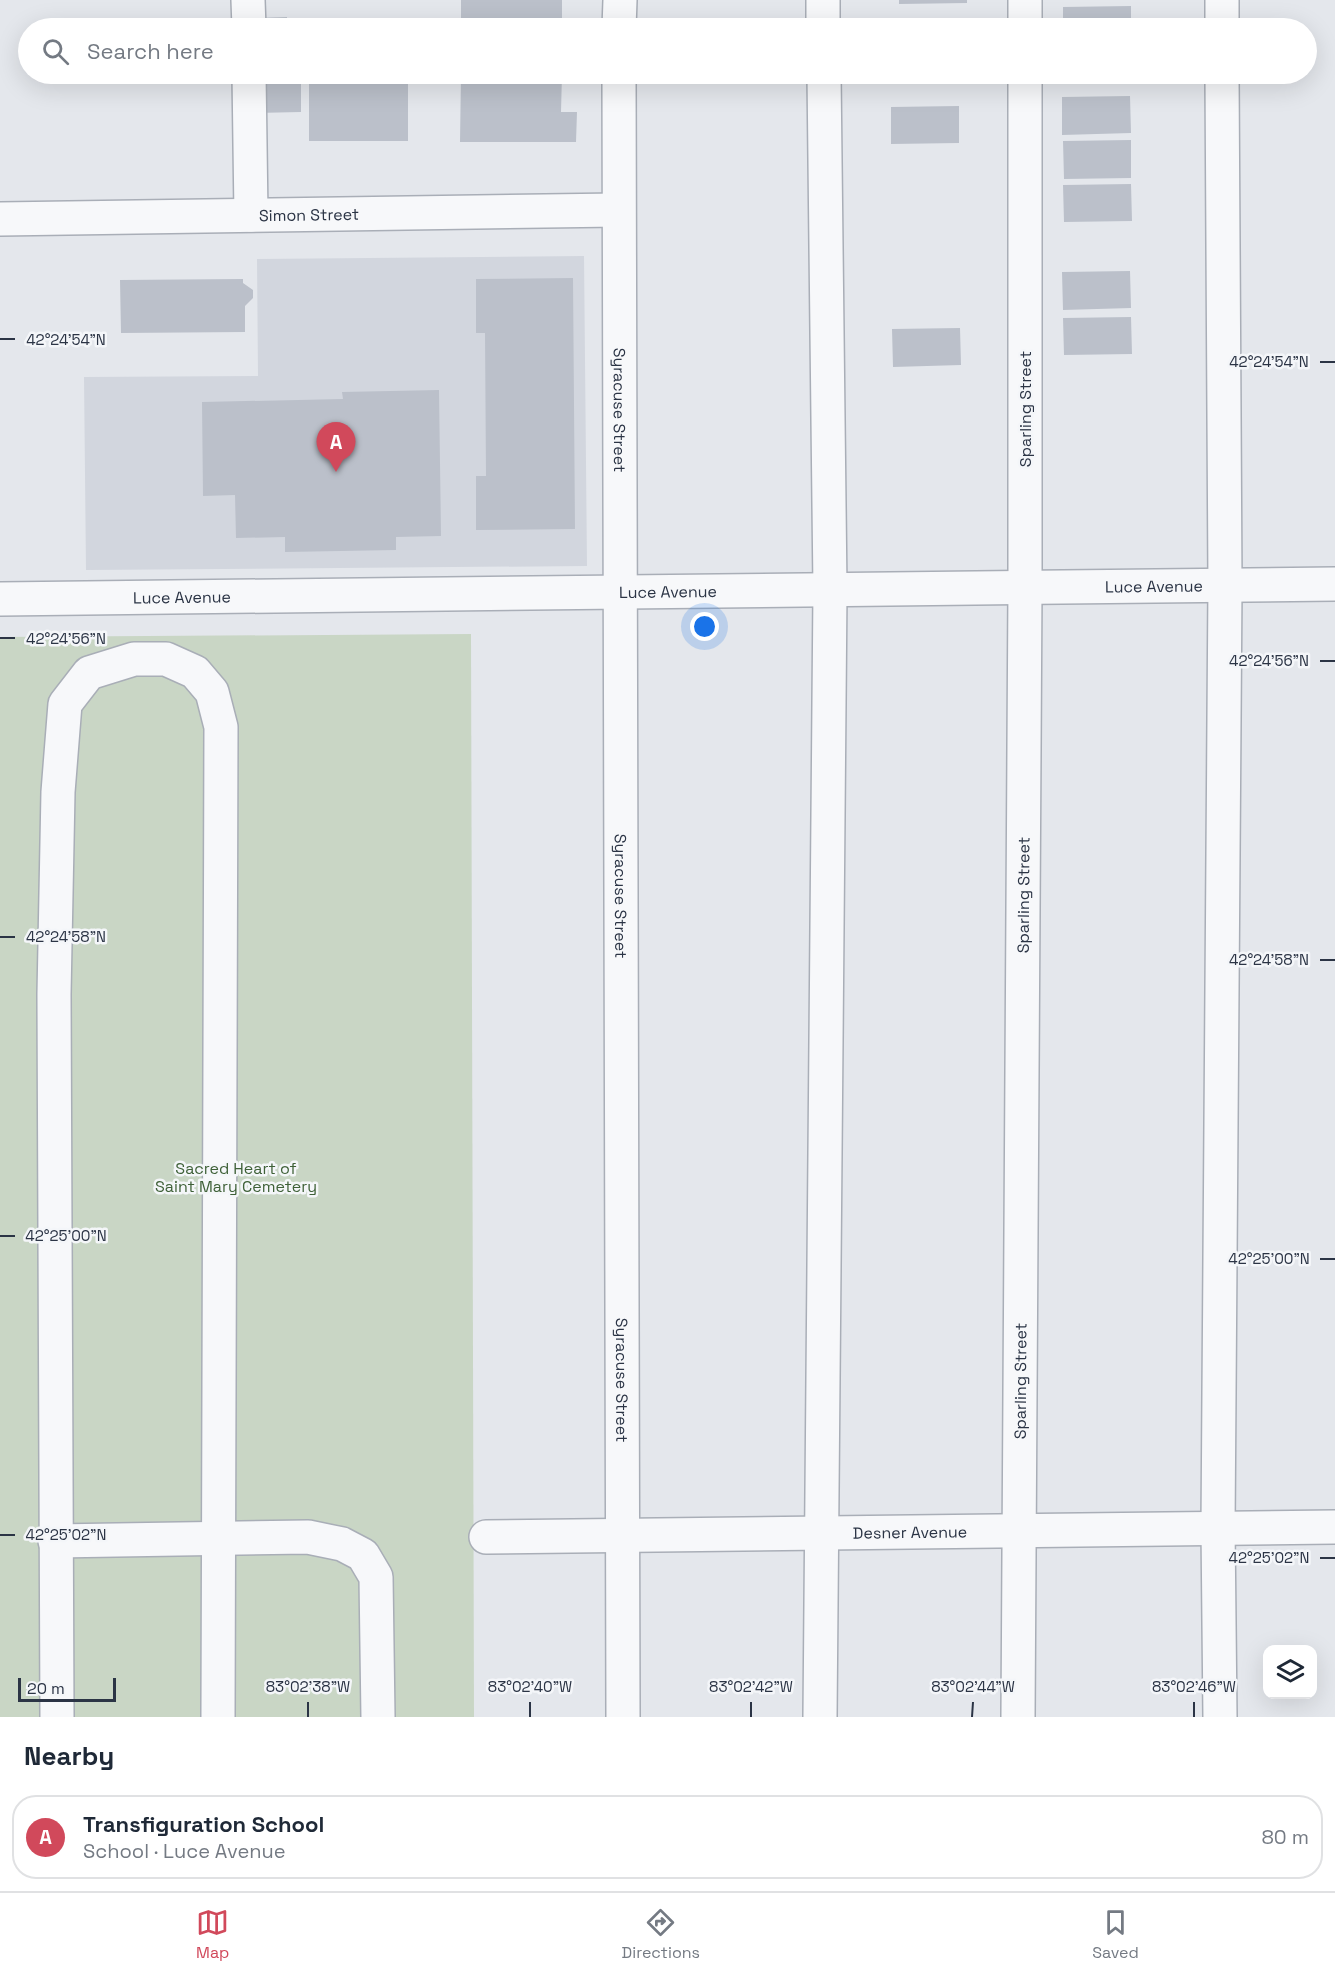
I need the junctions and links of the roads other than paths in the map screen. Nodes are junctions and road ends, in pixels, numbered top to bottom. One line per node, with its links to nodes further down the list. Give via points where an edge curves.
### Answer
1 (248, 0): 6 (street)
2 (620, 0): 7 (street)
3 (823, 0): 8 (street)
4 (1025, 0): 9 (street)
5 (1222, 0): 10 (street)
6 (249, 18)
7 (619, 18)
8 (823, 18)
9 (1025, 18)
10 (1222, 18)
11 (249, 84): 17 (street)
12 (619, 84): 16 (street, Syracuse Street)
13 (824, 84): 22 (street)
14 (1025, 84): 21 (street, Sparling Street)
15 (1222, 84): 20 (street)
16 (618, 210): 17 (street, Simon Street); 23 (street, Syracuse Street)
17 (251, 215): 18 (street, Simon Street)
18 (0, 219)
19 (1335, 584): 20 (street, Luce Avenue)
20 (1225, 585): 21 (street, Luce Avenue); 26 (street)
21 (1025, 587): 22 (street, Luce Avenue); 27 (street, Sparling Street)
22 (831, 590): 23 (street, Luce Avenue); 28 (street)
23 (619, 593): 24 (street, Luce Avenue); 30 (street, Syracuse Street)
24 (0, 599)
25 (1335, 1527): 26 (street, Desner Avenue)
26 (1218, 1528): 27 (street, Desner Avenue); 39 (street)
27 (1018, 1531): 28 (street, Desner Avenue); 38 (street, Sparling Street)
28 (820, 1534): 30 (street, Desner Avenue); 37 (street)
29 (486, 1537): 30 (street, Desner Avenue)
30 (623, 1537): 36 (street, Syracuse Street)
31 (217, 1539): 32 (street); 32 (street, via 220,727 212,692 195,672 166,660 134,659 89,673 65,704 58,792 54,994); 34 (street); 35 (street, via 308,1537 342,1544 363,1555 376,1577)
32 (55, 1541): 33 (street)
33 (57, 1717)
34 (218, 1717)
35 (378, 1717)
36 (623, 1717)
37 (820, 1717)
38 (1018, 1717)
39 (1220, 1717)

